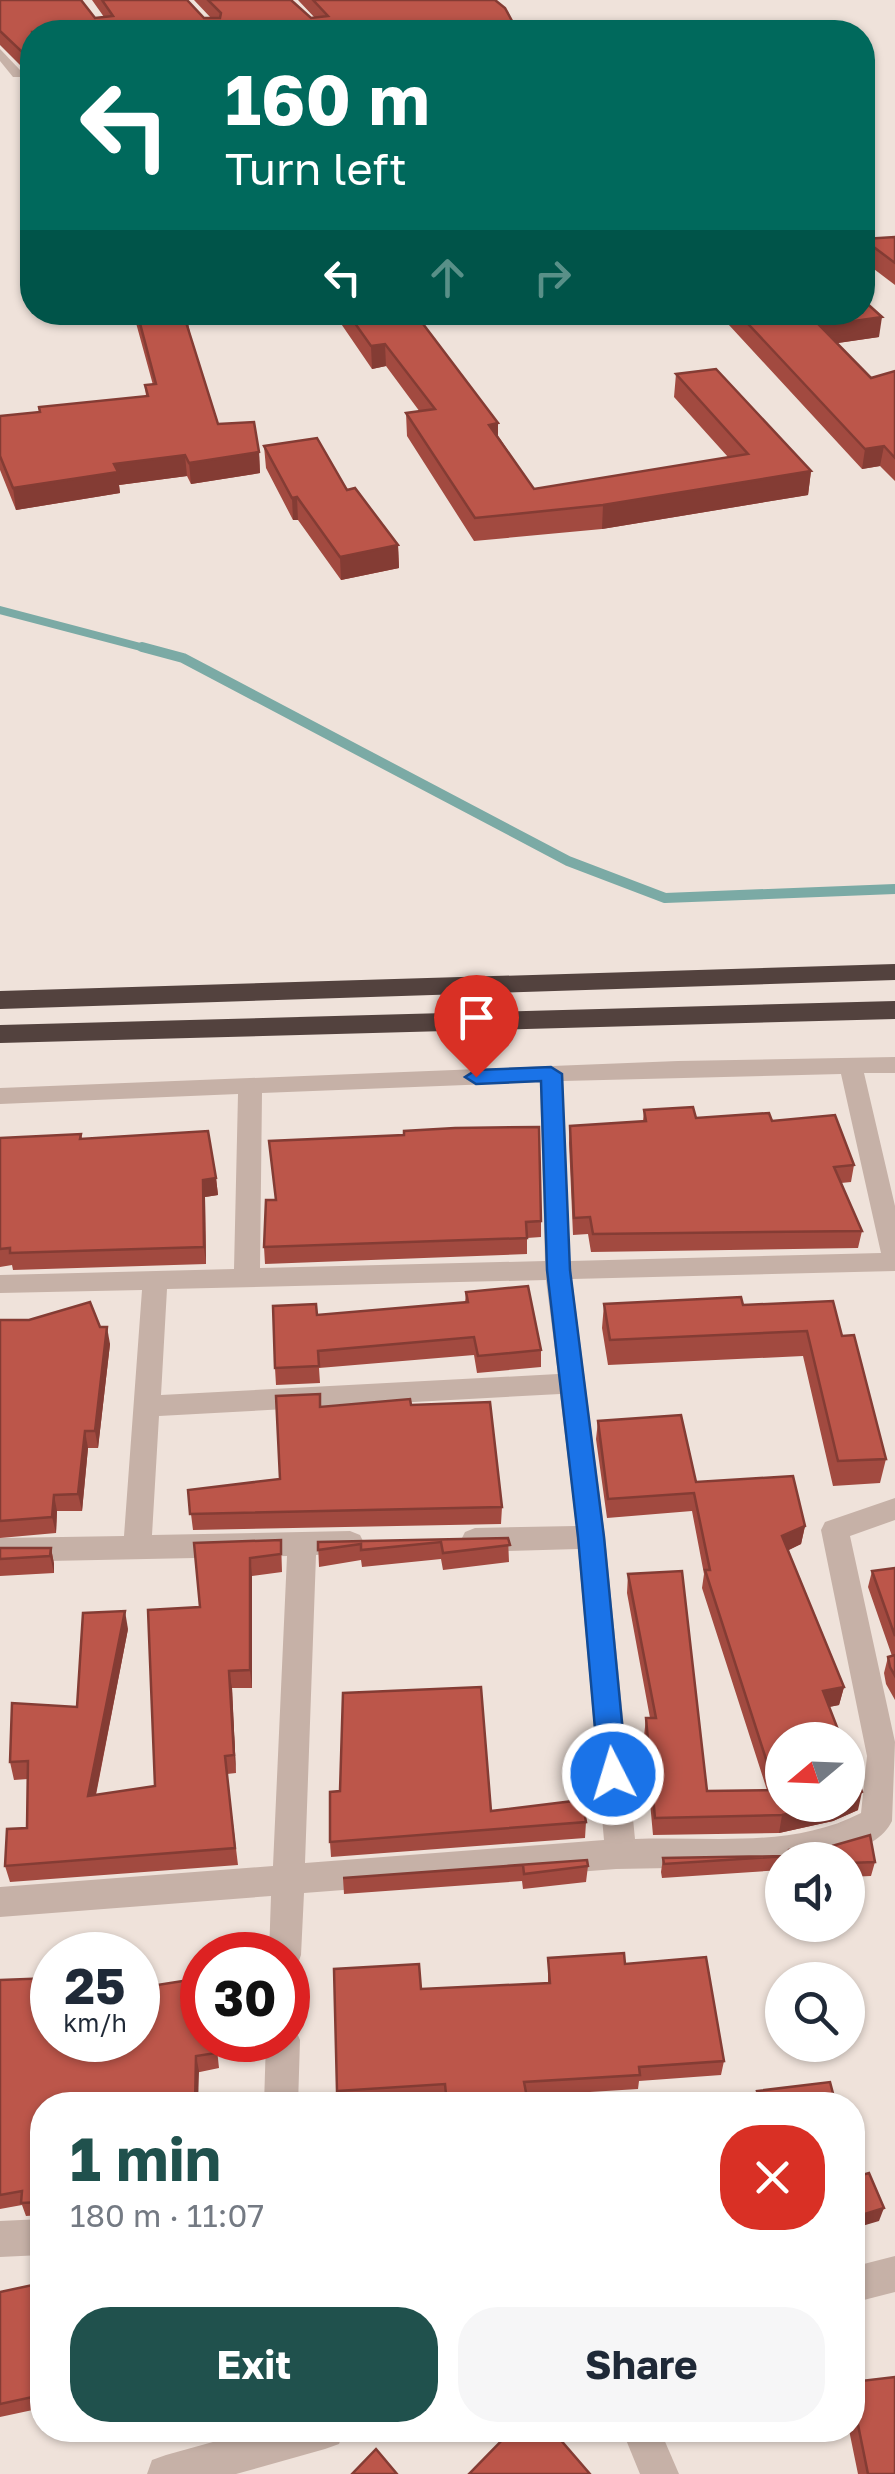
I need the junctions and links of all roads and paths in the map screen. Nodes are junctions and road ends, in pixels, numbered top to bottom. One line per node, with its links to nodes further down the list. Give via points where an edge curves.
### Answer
1 (0, 53): 2 (street)
2 (17, 74)
3 (895, 972): 4 (highway)
4 (0, 1000)
5 (895, 1010): 6 (highway)
6 (0, 1034)
7 (895, 1065): 8 (street)
8 (851, 1066): 9 (street); 12 (street)
9 (551, 1074): 10 (street); 13 (street)
10 (250, 1086): 11 (street); 14 (street)
11 (0, 1096)
12 (895, 1261): 13 (street)
13 (558, 1270): 14 (street); 17 (street)
14 (246, 1278): 15 (street)
15 (155, 1280): 16 (street); 18 (street)
16 (0, 1284)
17 (572, 1383): 18 (street); 20 (street)
18 (147, 1406): 24 (street)
19 (895, 1509): 26 (street, via 835,1530)
20 (591, 1537): 21 (street); 27 (street)
21 (437, 1541)
22 (379, 1542): 23 (street)
23 (302, 1544): 24 (street); 28 (street)
24 (137, 1548): 25 (street)
25 (0, 1550)
26 (888, 1756): 27 (street, via 876,1821 853,1836 813,1849)
27 (620, 1854): 28 (street)
28 (286, 1882): 29 (street); 30 (street)
29 (0, 1902)
30 (285, 1932)
31 (282, 2062): 32 (street)
32 (281, 2092)
33 (30, 2238): 34 (street)
34 (0, 2239)
35 (895, 2274): 36 (street)
36 (865, 2282)
37 (259, 2442): 39 (street)
38 (646, 2442): 40 (street)
39 (166, 2474)
40 (660, 2474)

